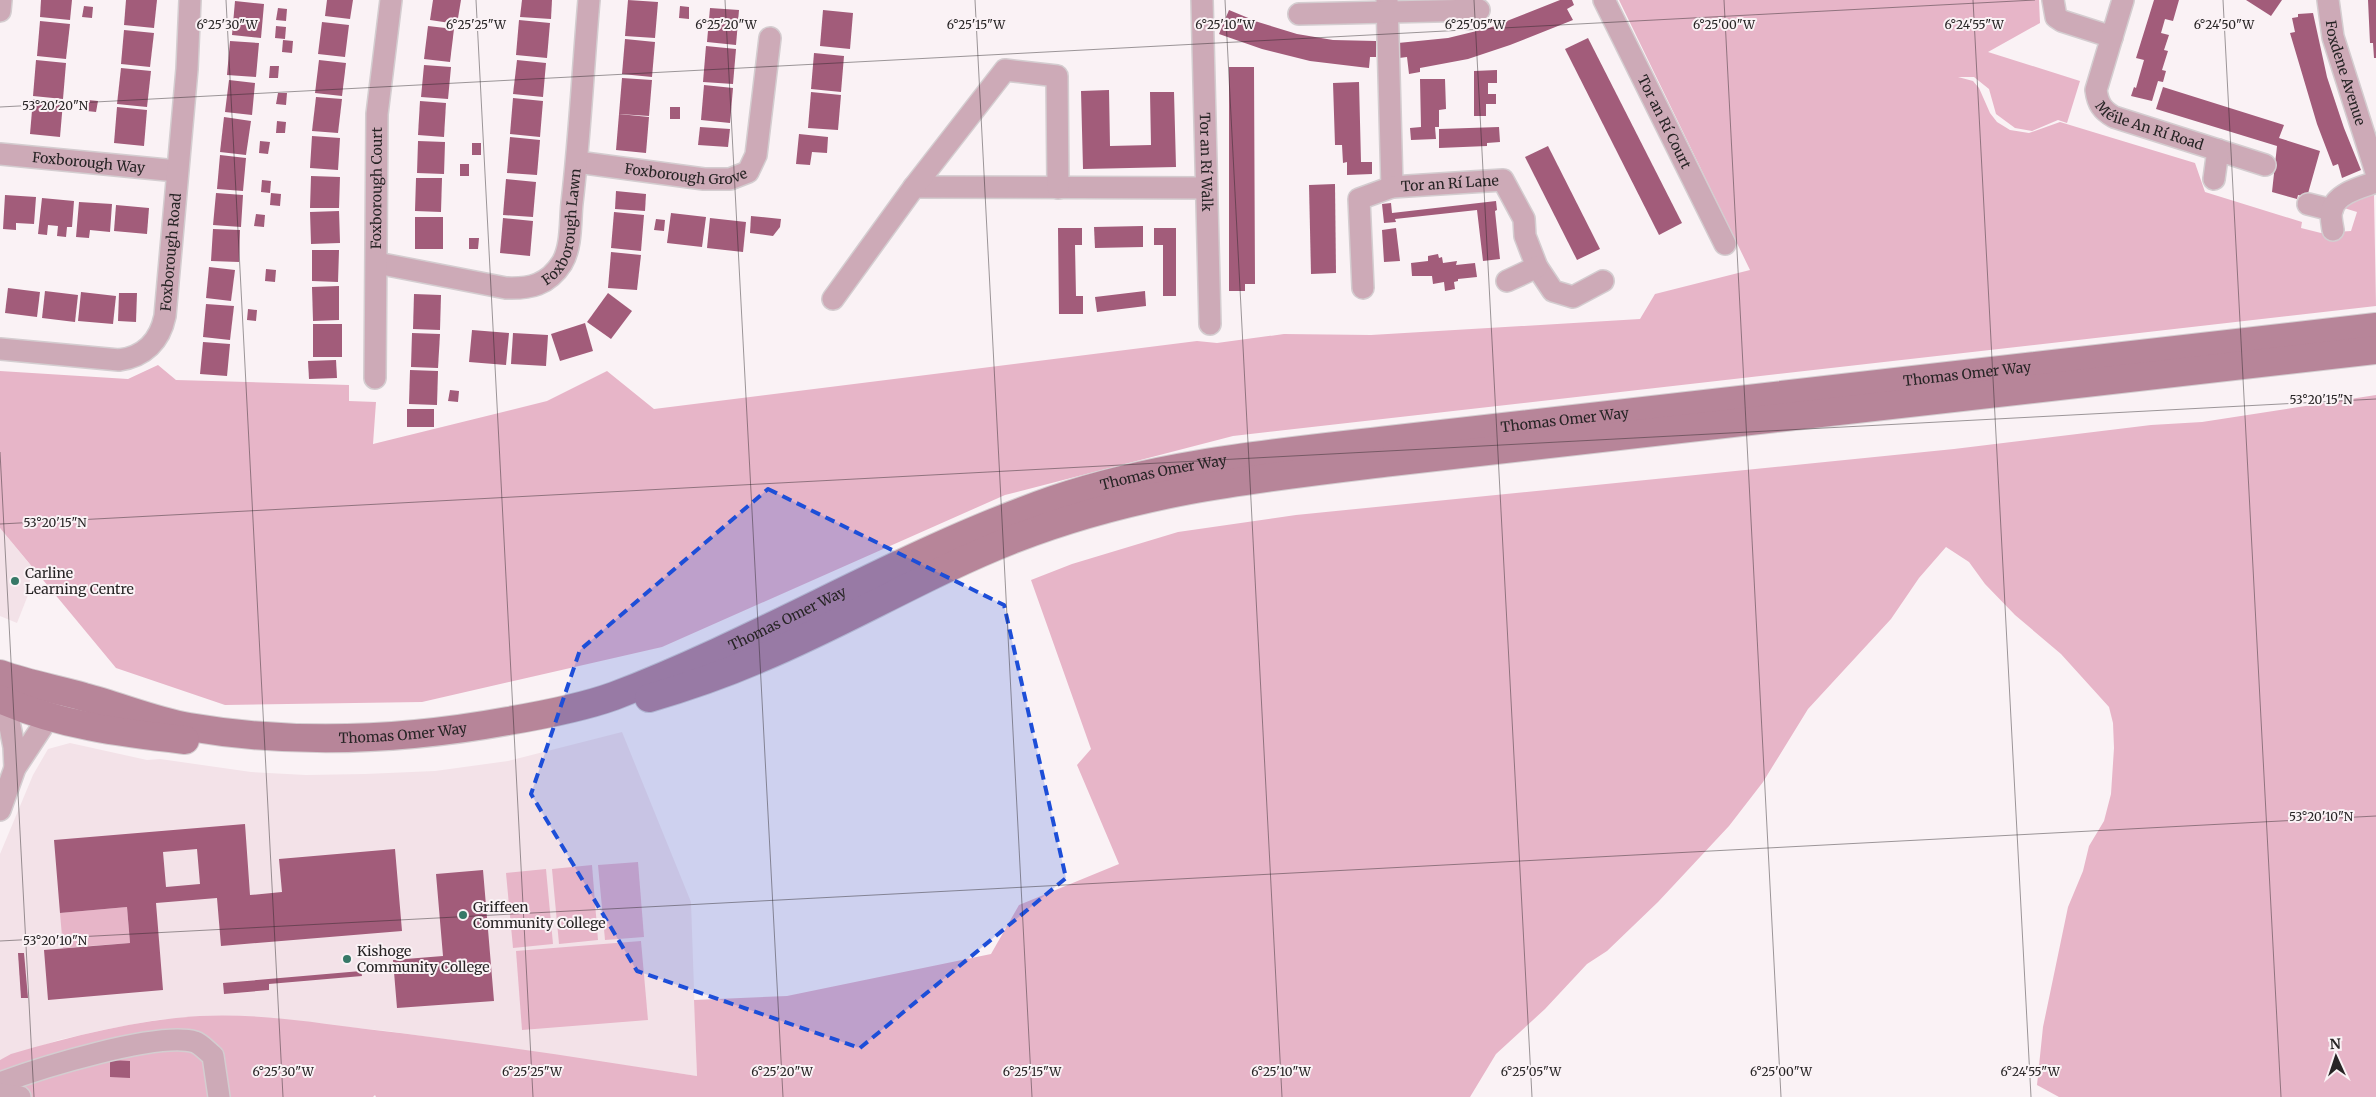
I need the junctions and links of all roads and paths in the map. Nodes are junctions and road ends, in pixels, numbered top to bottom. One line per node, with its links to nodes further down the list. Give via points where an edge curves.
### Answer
1 (1, 0): 12 (street)
2 (190, 0): 20 (street, Foxborough Road)
3 (391, 0): 30 (street, Foxborough Court, via 377,114)
4 (589, 0): 18 (street, Foxborough Lawn)
5 (1202, 0): 26 (street, Tor an Rí Walk)
6 (1604, 0): 29 (street, Tor an Rí Court)
7 (2053, 0): 14 (street, via 2056,17 2062,21)
8 (2123, 0): 14 (street, Méile An Rí Road)
9 (2328, 0): 21 (street, Foxdene Avenue, via 2333,37)
10 (1388, 7): 11 (street); 13 (street); 27 (street, Tor an Rí Lane)
11 (1479, 10)
12 (0, 11)
13 (1299, 14)
14 (2112, 36): 16 (street, Méile An Rí Road, via 2096,90 2104,112)
15 (770, 38): 18 (street, Foxborough Grove, via 756,155 748,172 730,179 704,179)
16 (2218, 150): 19 (street, Méile An Rí Road); 22 (street, Méile An Rí Road)
17 (0, 154): 20 (street, Foxborough Way)
18 (577, 162): 30 (street, Foxborough Lawn, via 568,246 562,263 546,280 528,289 506,288)
19 (2265, 165)
20 (177, 171): 38 (street, Foxborough Road, via 165,316 160,332 146,351 119,360)
21 (2376, 172)
22 (2214, 179)
23 (2376, 182): 28 (street, via 2336,201 2332,220)
24 (914, 187): 25 (street); 25 (street, via 1005,70 1058,76); 35 (street)
25 (1058, 188): 26 (street)
26 (1206, 188): 36 (street, Tor an Rí Walk)
27 (1392, 188): 31 (street, Tor an Rí Lane, via 1503,180 1524,219 1525,236); 34 (street, Tor an Rí Lane, via 1360,199)
28 (2308, 204)
29 (1724, 244)
30 (377, 263): 40 (street, Foxborough Court)
31 (1537, 267): 32 (street); 33 (street, Tor an Rí Lane, via 1553,291 1574,297)
32 (1507, 281)
33 (1603, 281)
34 (1363, 288)
35 (833, 299)
36 (1210, 324)
37 (2376, 327): 42 (street, Thomas Omer Way, via 1244,457 1163,471 1057,499 1005,518 949,541 753,637 610,697 474,728 348,738 208,730 174,724)
38 (0, 349)
39 (2376, 350): 44 (street, Thomas Omer Way, via 1372,464 1247,479 1167,493 1064,521 1013,539 958,562 762,658 693,685 585,718 476,740 349,750 283,749 108,731)
40 (375, 378)
41 (0, 674): 42 (street, Thomas Omer Way)
42 (45, 686): 44 (street)
43 (3, 700): 44 (street, Thomas Omer Way); 45 (street)
44 (50, 716): 45 (street)
45 (16, 768): 46 (street)
46 (0, 810)
47 (0, 1083): 50 (street, via 96,1054 165,1041 195,1042 213,1056)
48 (0, 1094): 49 (street)
49 (20, 1097)
50 (219, 1097)

